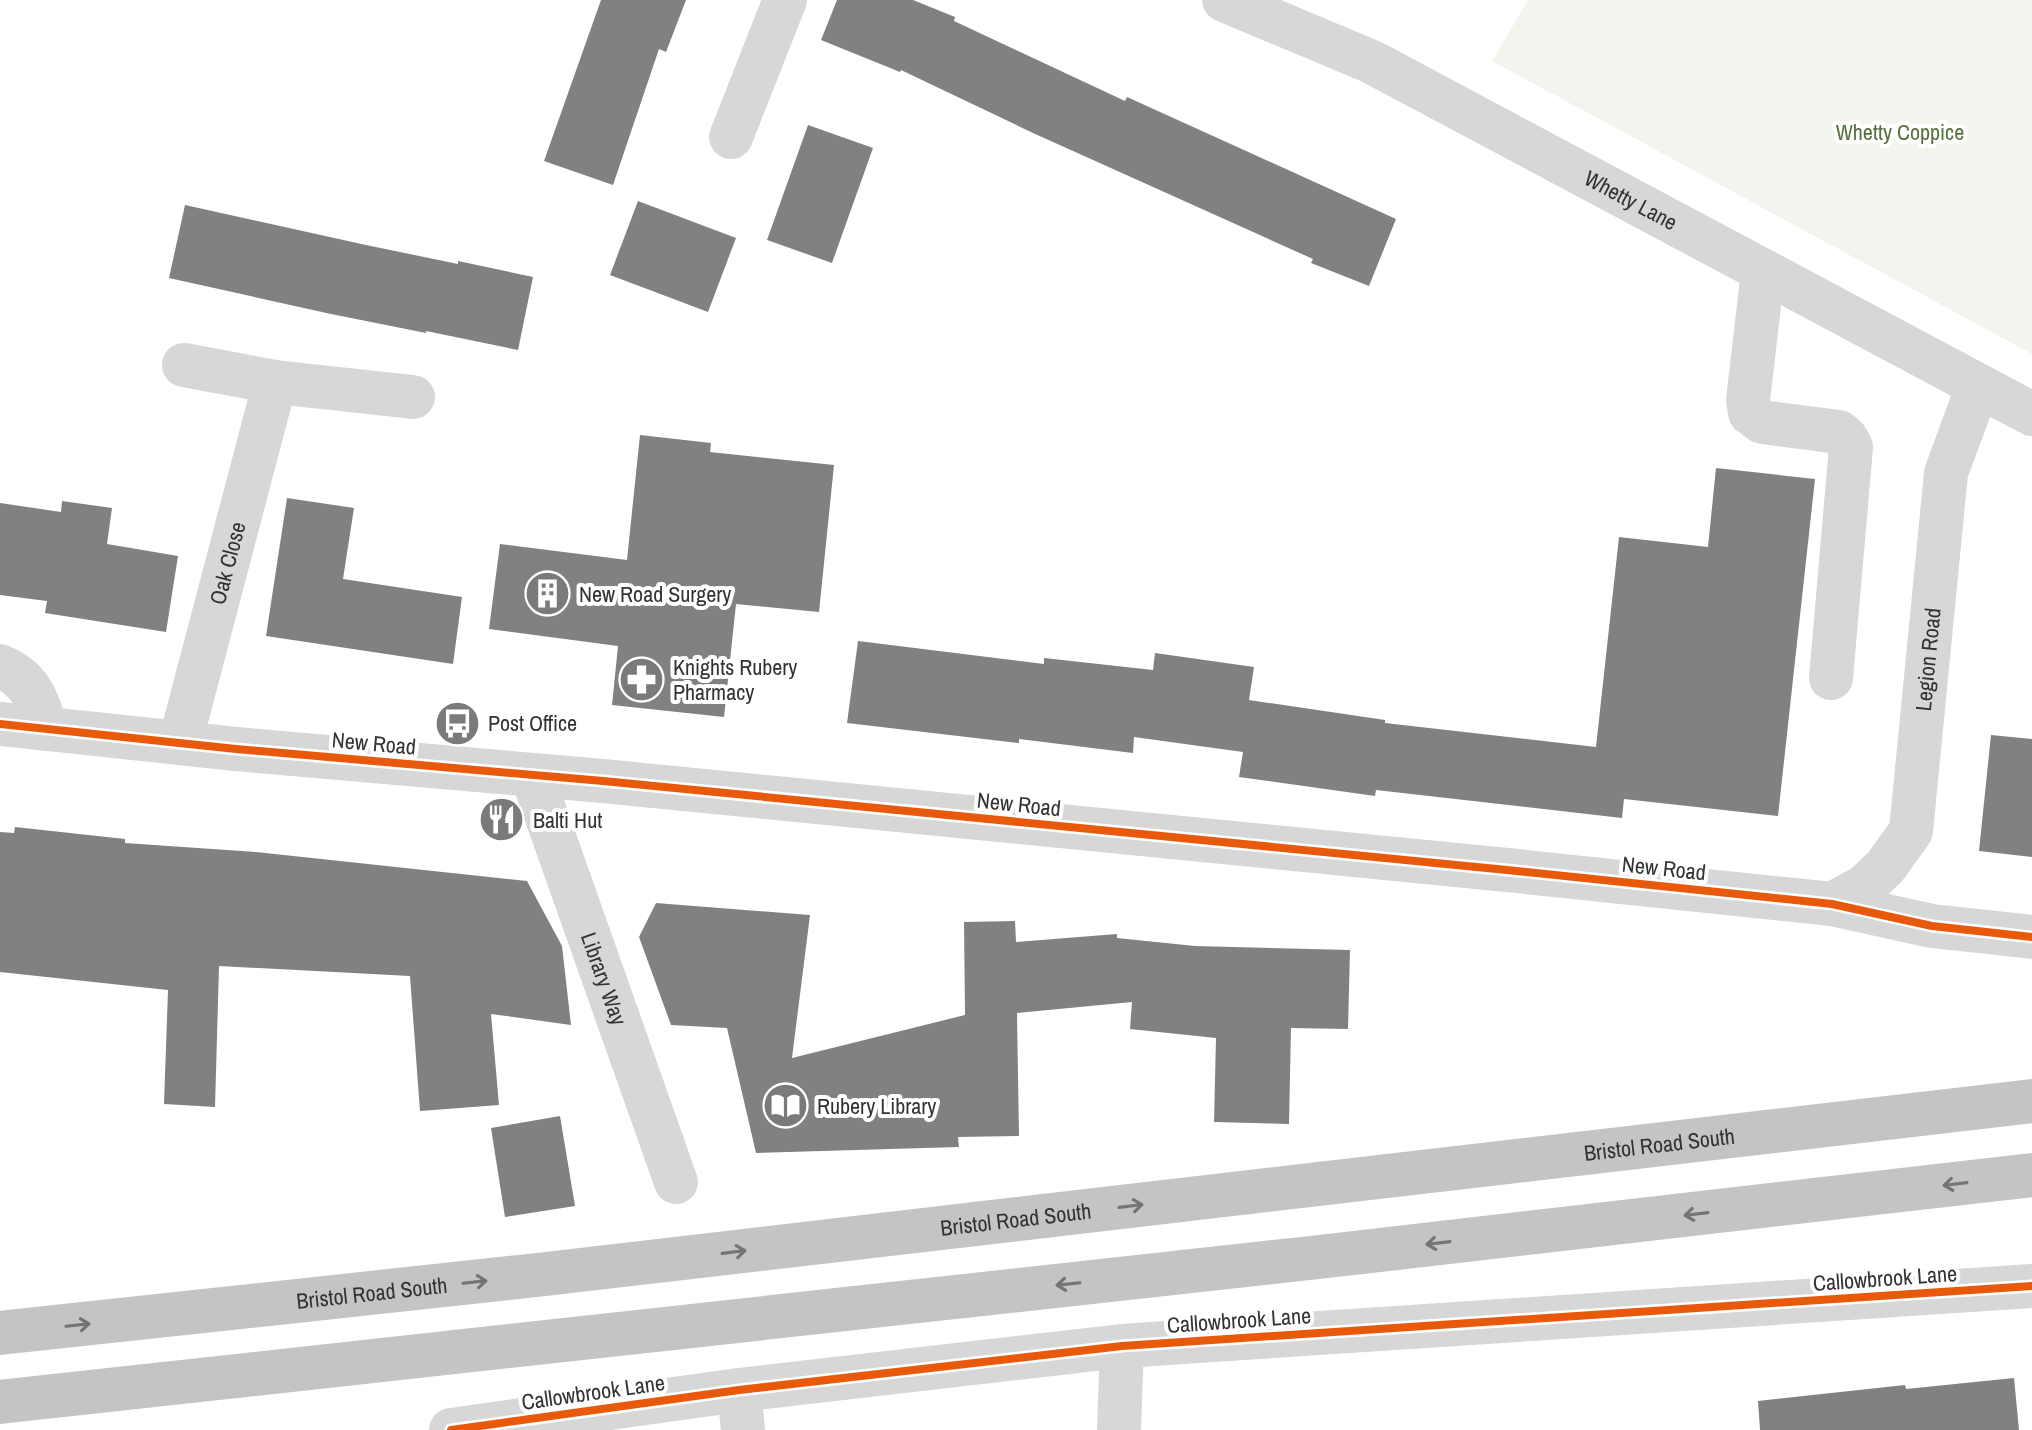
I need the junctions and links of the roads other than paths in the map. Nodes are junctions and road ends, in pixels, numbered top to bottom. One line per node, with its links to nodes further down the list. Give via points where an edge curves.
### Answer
1 (785, 0): 3 (street)
2 (1224, 0): 4 (street, Whetty Lane, via 1372,62)
3 (731, 137)
4 (1763, 271): 7 (street, Whetty Lane); 11 (street, via 1750,413 1762,422 1839,432 1851,447)
5 (184, 365): 6 (street)
6 (275, 382): 8 (street); 14 (street, Oak Close)
7 (1978, 386): 9 (street, Whetty Lane); 16 (street, Legion Road, via 1946,473 1911,831 1865,886)
8 (413, 397)
9 (2032, 414)
10 (0, 666): 13 (street, via 16,672 36,696)
11 (1831, 678)
12 (0, 724): 13 (street, New Road)
13 (46, 729): 14 (street, New Road)
14 (180, 743): 15 (street, New Road)
15 (532, 775): 16 (street, New Road); 20 (street, Library Way)
16 (1832, 904): 17 (street, New Road, via 1932,926)
17 (2032, 937)
18 (2032, 1101): 22 (highway, Bristol Road South, one-way to 18)
19 (2032, 1175): 24 (highway, one-way to 24)
20 (676, 1182)
21 (2032, 1286): 23 (street, Callowbrook Lane)
22 (0, 1333)
23 (1122, 1346): 25 (street, Callowbrook Lane); 27 (street)
24 (0, 1402)
25 (741, 1410): 26 (street, Callowbrook Lane)
26 (451, 1430)
27 (1119, 1430)

